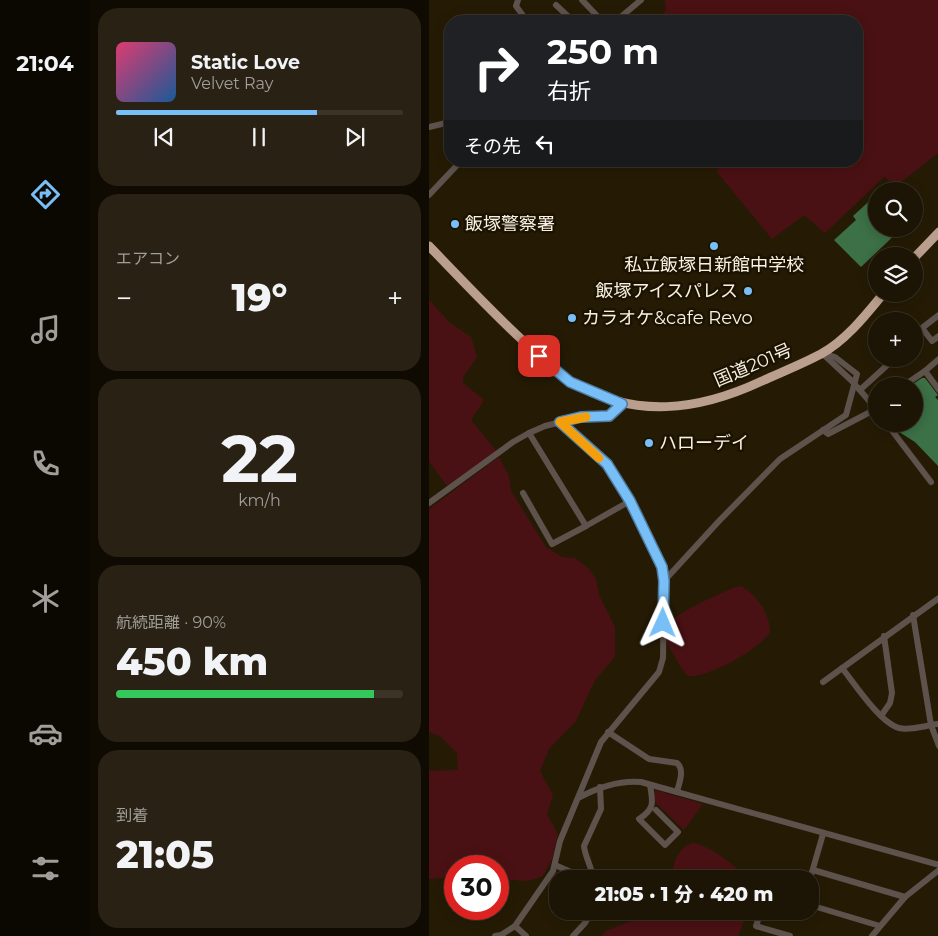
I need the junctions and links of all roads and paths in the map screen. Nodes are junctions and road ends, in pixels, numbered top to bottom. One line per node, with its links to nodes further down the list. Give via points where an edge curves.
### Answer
1 (518, 0): 5 (street, via 516,6)
2 (582, 0): 7 (street)
3 (641, 0): 8 (street)
4 (555, 5): 6 (street)
5 (523, 15)
6 (566, 15)
7 (596, 15)
8 (623, 15)
9 (444, 123): 10 (street)
10 (429, 127)
11 (455, 167): 12 (street)
12 (429, 194)
13 (937, 235): 15 (highway)
14 (429, 246): 27 (highway, 国道201号, via 555,371 582,388)
15 (923, 249)
16 (876, 302): 19 (highway, 国道201号, via 858,324)
17 (938, 315): 18 (street, via 922,328 932,341)
18 (938, 336)
19 (822, 353): 24 (street); 27 (highway, 国道201号, via 739,392 704,402 654,407); 30 (street, via 835,357 857,374 846,415)
20 (938, 359): 22 (street)
21 (883, 367): 24 (street)
22 (925, 371): 23 (street); 25 (street)
23 (916, 377)
24 (857, 386): 26 (street)
25 (938, 390)
26 (868, 398)
27 (622, 404): 29 (street, via 609,416)
28 (868, 412): 30 (street, via 828,434)
29 (560, 422): 31 (street); 35 (street, via 607,464)
30 (823, 430): 38 (street, via 780,459)
31 (529, 432): 36 (street); 37 (street)
32 (893, 432): 33 (street)
33 (931, 482)
34 (523, 492): 37 (street, via 552,544)
35 (630, 501): 37 (street); 38 (street, via 658,558)
36 (429, 503)
37 (586, 526)
38 (664, 581): 47 (street, via 663,658 659,672)
39 (938, 598): 40 (street)
40 (913, 614): 41 (street); 46 (street)
41 (884, 636): 42 (street); 44 (street, via 892,693 890,703)
42 (843, 668): 43 (street); 44 (street)
43 (823, 682)
44 (881, 716): 46 (street, via 900,728)
45 (938, 724): 46 (street)
46 (931, 725): 48 (street)
47 (608, 732): 51 (street, via 649,759 680,765 682,772); 52 (street)
48 (938, 746)
49 (650, 785): 50 (street, via 631,781); 51 (street); 53 (street, via 653,802 639,819 665,846 678,832)
50 (600, 788): 52 (street); 58 (street, via 599,814 584,846)
51 (677, 792): 54 (street)
52 (580, 797): 55 (street, via 561,841)
53 (656, 810)
54 (823, 834): 56 (street); 59 (street)
55 (555, 865): 57 (street); 66 (street)
56 (938, 865)
57 (566, 870)
58 (592, 870)
59 (813, 870)
60 (938, 870): 62 (street)
61 (819, 872): 62 (street)
62 (905, 897): 67 (street)
63 (819, 909): 67 (street)
64 (587, 920): 70 (street)
65 (758, 920): 71 (street, via 756,926)
66 (515, 926): 68 (street); 69 (street)
67 (880, 926): 72 (street)
68 (522, 935)
69 (495, 936)
70 (573, 936)
71 (791, 936)
72 (872, 936)

